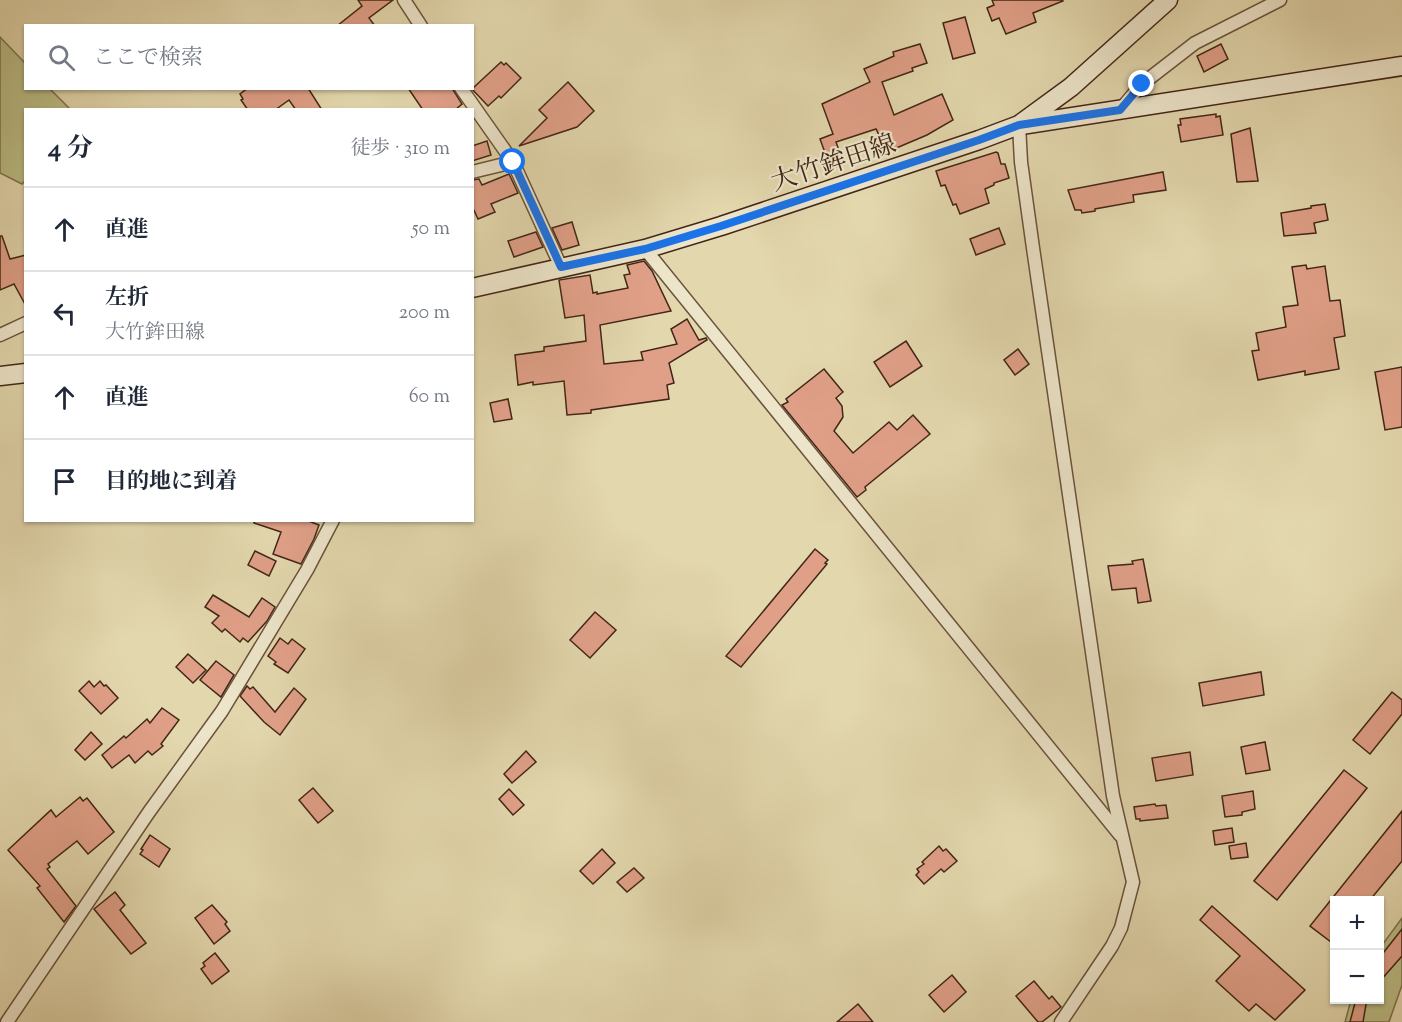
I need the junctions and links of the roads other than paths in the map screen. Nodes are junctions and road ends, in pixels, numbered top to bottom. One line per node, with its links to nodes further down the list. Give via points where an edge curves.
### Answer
1 (404, 0): 4 (street)
2 (1168, 0): 8 (main road, 大竹鉾田線, via 1071,87)
3 (1280, 0): 7 (street, via 1195,43 1142,84)
4 (420, 24)
5 (1402, 66): 7 (main road)
6 (462, 90): 9 (street)
7 (1120, 110): 8 (main road)
8 (1019, 125): 11 (main road, 大竹鉾田線); 19 (street, via 1064,462 1111,784)
9 (513, 162): 10 (street); 12 (street)
10 (474, 172)
11 (645, 249): 12 (main road, 大竹鉾田線); 19 (street)
12 (561, 267): 13 (main road, 大竹鉾田線)
13 (474, 288)
14 (24, 324): 15 (street)
15 (0, 335)
16 (24, 373): 17 (main road)
17 (0, 376)
18 (332, 522): 20 (street, via 222,711 148,812)
19 (1123, 839): 21 (street, via 1133,882 1121,928)
20 (7, 1022)
21 (1061, 1022)

